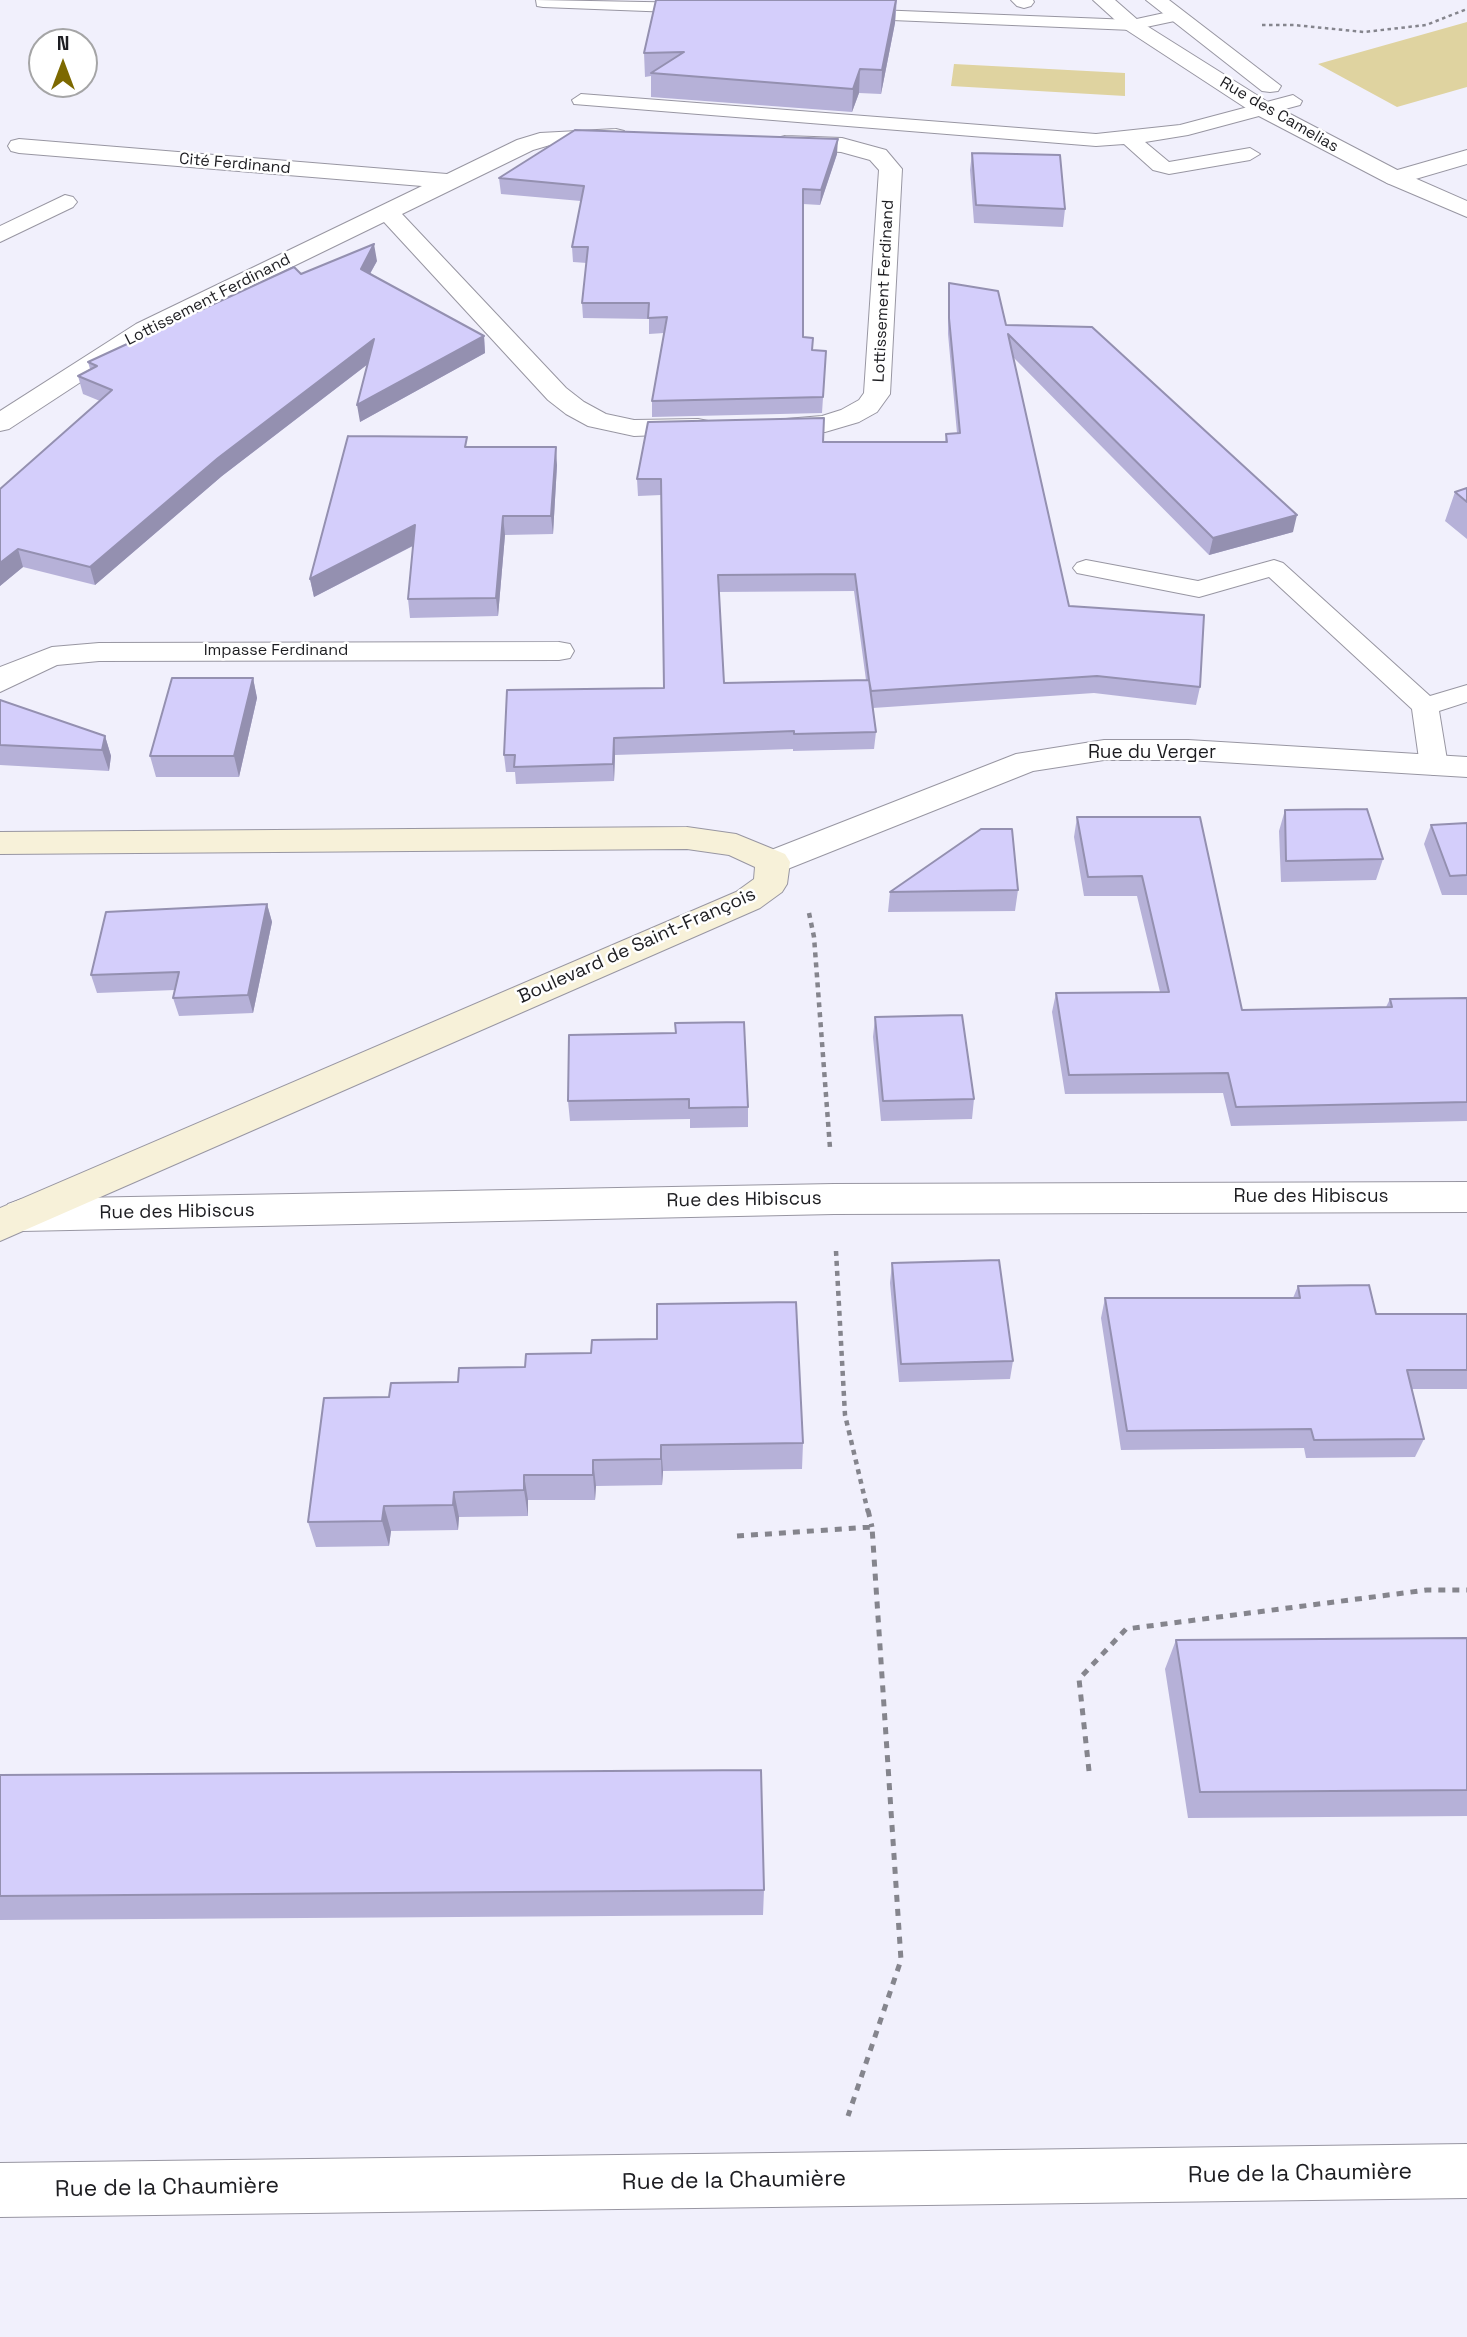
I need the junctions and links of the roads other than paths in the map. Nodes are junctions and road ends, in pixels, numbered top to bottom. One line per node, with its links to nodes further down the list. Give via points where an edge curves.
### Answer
1 (1103, 0): 7 (street, Rue des Camelias)
2 (1156, 0): 6 (street, Rue des Camelias)
3 (543, 2): 4 (lane)
4 (721, 9)
5 (830, 13): 7 (lane)
6 (1178, 15): 7 (lane); 9 (street, Rue des Camelias)
7 (1132, 25): 10 (street, Rue des Camelias)
8 (581, 100): 12 (lane, via 1096,140)
9 (1293, 101): 10 (lane); 17 (street, Rue des Camelias)
10 (1263, 109): 12 (lane, via 1181,131); 18 (street, Rue des Camelias)
11 (637, 137): 19 (street, Lottissement Ferdinand, via 548,138)
12 (1129, 138): 15 (lane, via 1160,166 1170,168)
13 (760, 142): 23 (street, Lottissement Ferdinand, via 842,145 878,155 891,169 877,394 868,406 825,424 634,428 597,420 557,394)
14 (19, 146): 19 (street, Cité Ferdinand)
15 (1250, 155)
16 (1467, 157): 17 (street)
17 (1425, 170): 18 (street); 20 (street, Rue des Camelias)
18 (1395, 178): 22 (street, Rue des Camelias)
19 (451, 181): 23 (street, Lottissement Ferdinand)
20 (1467, 189)
21 (65, 202): 24 (street)
22 (1467, 210)
23 (387, 212): 25 (street, Lottissement Ferdinand, via 145,329)
24 (0, 235)
25 (0, 423)
26 (1086, 568): 30 (lane, via 1199,589 1274,568)
27 (559, 650): 28 (street, Impasse Ferdinand, via 99,652 52,656)
28 (0, 682)
29 (1467, 694): 30 (lane)
30 (1425, 706): 31 (lane)
31 (1434, 766): 32 (street, Rue du Verger); 34 (street, Rue du Verger, via 1188,750 1104,750 1027,761)
32 (1467, 767)
33 (0, 843): 34 (main road, via 687,838 736,845)
34 (773, 862): 36 (main road, Boulevard de Saint-François, via 770,884 748,901)
35 (1467, 1197): 36 (street, Rue des Hibiscus, via 834,1199)
36 (11, 1220)
37 (1467, 2171): 38 (street, Rue de la Chaumière)
38 (0, 2190)

